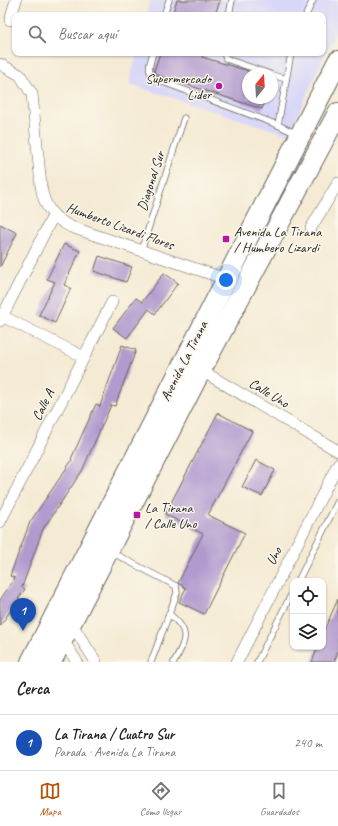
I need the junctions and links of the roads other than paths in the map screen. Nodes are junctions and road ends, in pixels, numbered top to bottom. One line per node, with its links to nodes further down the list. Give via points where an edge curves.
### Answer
1 (16, 0): 8 (street)
2 (169, 0): 5 (lane)
3 (232, 0): 6 (lane)
4 (313, 0): 7 (lane)
5 (165, 12)
6 (230, 12)
7 (307, 12)
8 (8, 20)
9 (152, 56): 19 (lane, via 149,69 150,75 155,79)
10 (225, 56): 14 (lane, via 226,59)
11 (291, 56): 16 (lane)
12 (338, 61): 20 (highway, Avenida La Tirana)
13 (0, 64): 22 (street, Humberto Lizardi Flores, via 20,75 32,94 41,186 44,201)
14 (253, 68)
15 (278, 76): 16 (lane)
16 (286, 79): 19 (lane)
17 (338, 112): 29 (highway, Avenida La Tirana)
18 (184, 118): 24 (lane, Diagonal Sur)
19 (278, 124): 20 (lane)
20 (300, 136): 25 (highway, Avenida La Tirana)
21 (338, 182): 23 (street)
22 (53, 216): 24 (street, Humberto Lizardi Flores, via 71,227); 27 (street)
23 (311, 228)
24 (141, 251): 25 (street, Humberto Lizardi Flores)
25 (226, 279): 29 (highway, Avenida La Tirana)
26 (112, 302): 28 (street, Calle A)
27 (1, 318): 28 (street)
28 (84, 357): 33 (street, Calle A)
29 (192, 365): 30 (street, Calle Uno); 34 (highway, Avenida La Tirana)
30 (338, 451)
31 (338, 464): 44 (street, Uno)
32 (338, 501): 35 (lane)
33 (0, 522)
34 (100, 546): 37 (lane, via 174,584 177,593); 38 (highway, Avenida La Tirana)
35 (300, 578)
36 (290, 597): 45 (lane)
37 (169, 614): 42 (lane); 43 (lane, via 184,628 185,636)
38 (67, 644): 39 (highway, Avenida La Tirana); 40 (highway, Avenida La Tirana); 41 (street)
39 (31, 662)
40 (52, 662)
41 (96, 662)
42 (151, 662)
43 (174, 662)
44 (237, 662)
45 (257, 662)

